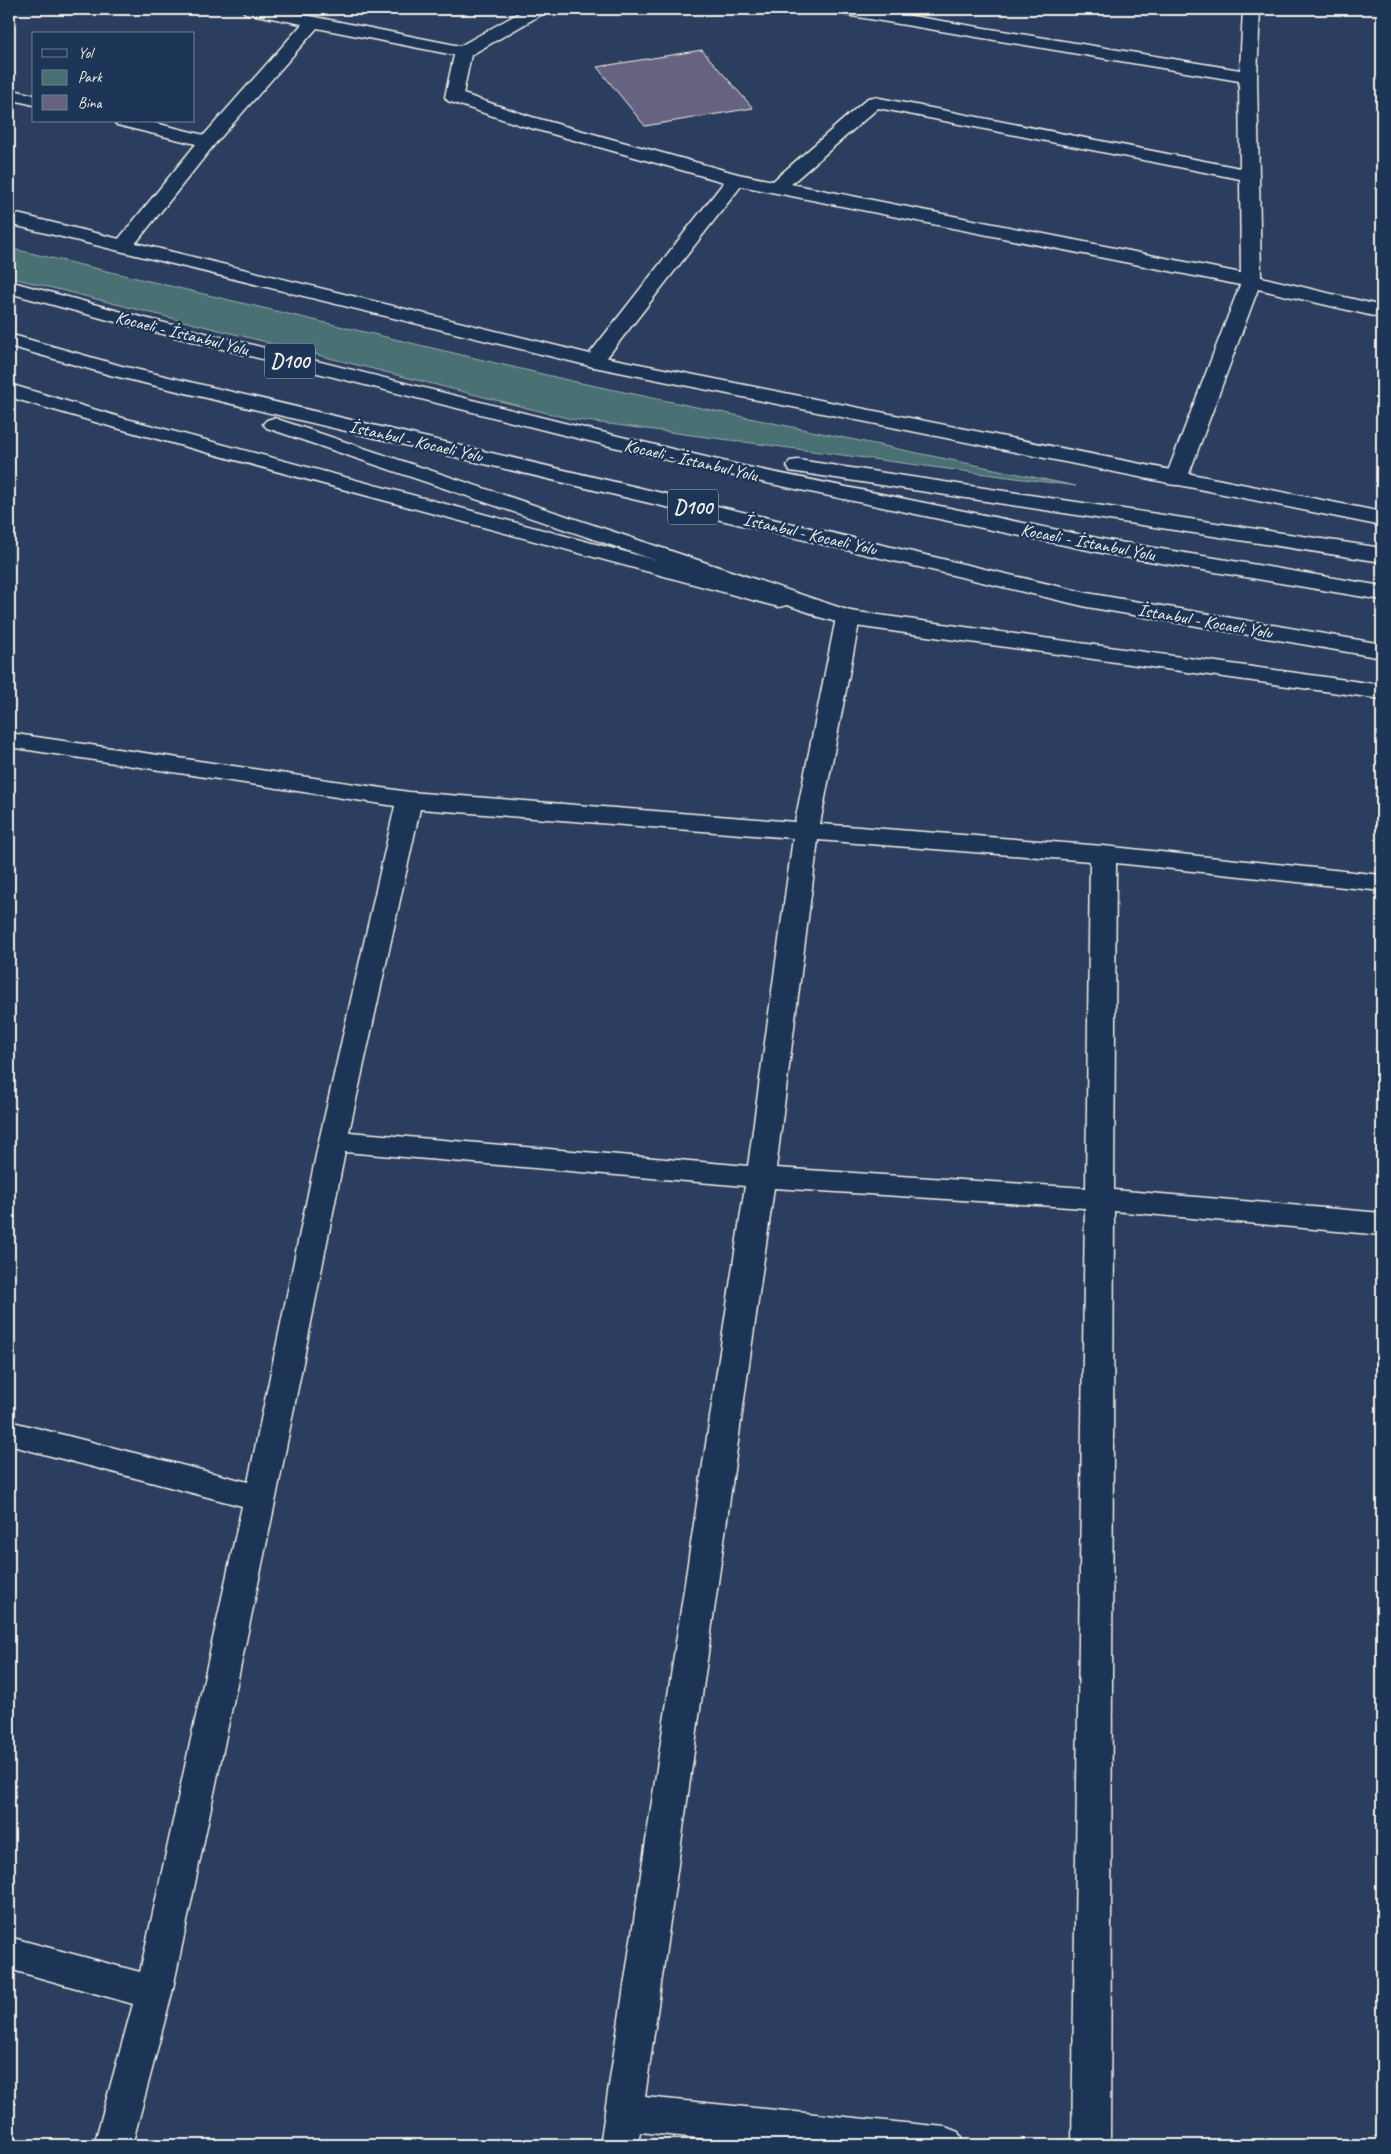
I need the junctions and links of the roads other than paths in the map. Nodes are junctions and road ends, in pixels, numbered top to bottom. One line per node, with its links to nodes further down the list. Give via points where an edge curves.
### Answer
1 (251, 9): 5 (main road)
2 (538, 9): 6 (main road)
3 (840, 9): 7 (main road)
4 (1252, 9): 7 (main road)
5 (313, 22): 6 (main road); 11 (main road)
6 (463, 52): 13 (main road, via 454,97 526,121)
7 (1248, 78): 12 (main road)
8 (9, 94): 9 (main road)
9 (32, 100)
10 (127, 122): 11 (main road)
11 (208, 142): 16 (main road)
12 (1248, 176): 14 (main road, via 874,102); 17 (main road)
13 (736, 179): 14 (main road); 21 (main road)
14 (778, 187): 17 (main road)
15 (9, 218): 16 (main road)
16 (124, 246): 21 (main road)
17 (1251, 281): 19 (main road); 25 (main road)
18 (9, 287): 24 (main road, Kocaeli - İstanbul Yolu / D100)
19 (1382, 312)
20 (9, 340): 22 (main road, İstanbul - Kocaeli Yolu / D100)
21 (594, 361): 25 (main road)
22 (117, 371): 29 (main road); 30 (main road, İstanbul - Kocaeli Yolu / D100, via 1087,600)
23 (9, 390): 29 (main road, via 136,428)
24 (571, 432): 27 (main road); 28 (main road, Kocaeli - İstanbul Yolu / D100, via 743,472 1098,545)
25 (1176, 478): 26 (main road)
26 (1382, 519)
27 (1382, 555)
28 (1382, 593)
29 (848, 618): 31 (main road); 34 (main road)
30 (1382, 651)
31 (1382, 692)
32 (9, 740): 33 (main road)
33 (409, 800): 34 (main road); 37 (main road)
34 (806, 832): 35 (main road); 38 (main road)
35 (1103, 854): 36 (main road); 39 (main road)
36 (1382, 883)
37 (333, 1141): 38 (main road); 42 (main road)
38 (761, 1176): 39 (main road); 45 (main road)
39 (1100, 1198): 40 (main road); 48 (main road)
40 (1382, 1224)
41 (9, 1433): 42 (main road)
42 (260, 1498): 44 (main road)
43 (9, 1953): 44 (main road)
44 (154, 1993): 46 (main road)
45 (622, 2129): 47 (main road)
46 (113, 2145)
47 (945, 2145)
48 (1091, 2145)

